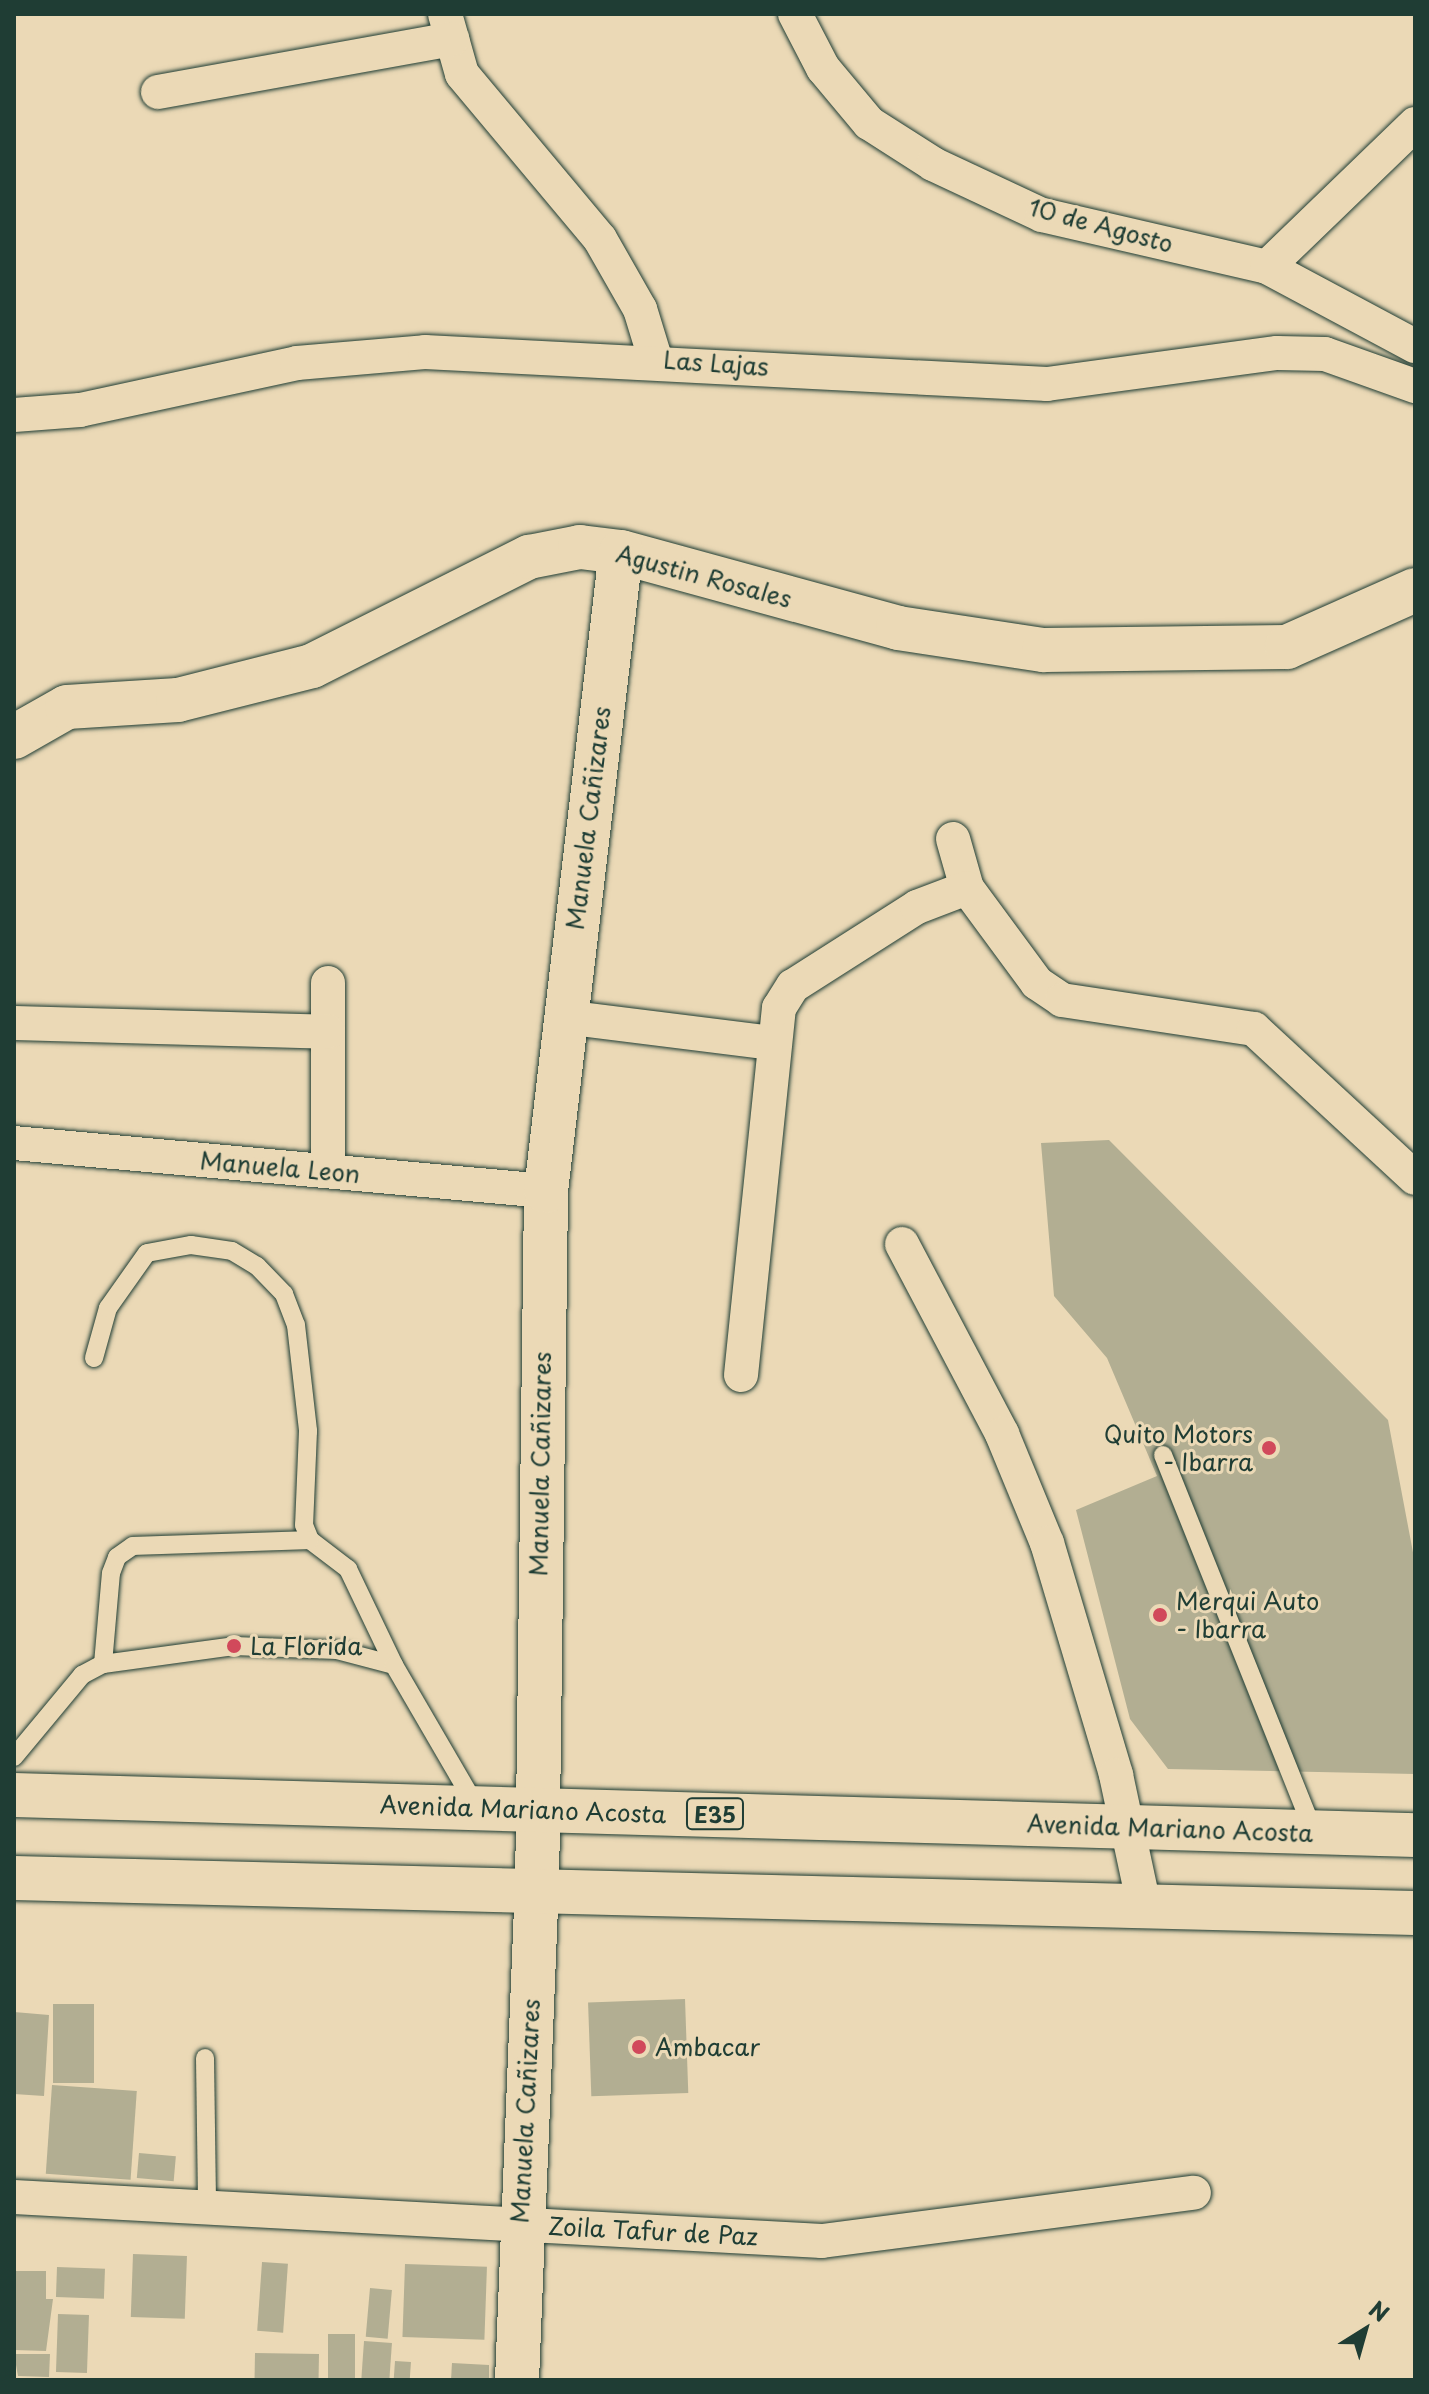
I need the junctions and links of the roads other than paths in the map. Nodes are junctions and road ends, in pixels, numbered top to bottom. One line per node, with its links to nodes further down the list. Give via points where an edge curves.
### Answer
1 (795, 14): 5 (street, 10 de Agosto, via 823,68 869,123 933,164 1042,215)
2 (448, 26): 3 (street); 7 (street, via 462,74 491,115 545,167 600,239 640,309)
3 (158, 92)
4 (1415, 124): 5 (street)
5 (1267, 267): 6 (street, 10 de Agosto, via 1389,326)
6 (1415, 346)
7 (655, 358): 8 (street, Las Lajas, via 1047,384 1277,353 1325,354); 9 (street, Las Lajas, via 425,352 297,363 80,410)
8 (1415, 386)
9 (14, 415)
10 (621, 552): 11 (main road, Agustin Rosales, via 898,628 1044,650 1287,647); 12 (main road, Agustin Rosales, via 580,547 529,557 312,666 178,700 67,707); 16 (main road, Manuela Cañizares)
11 (1415, 590)
12 (14, 737)
13 (953, 839): 14 (street)
14 (967, 888): 19 (street, via 917,907 793,986); 22 (street, via 1037,983 1062,1000 1254,1029)
15 (328, 983): 18 (street)
16 (564, 1017): 19 (street); 23 (main road, Manuela Cañizares)
17 (14, 1023): 18 (street)
18 (328, 1032): 21 (street)
19 (772, 1043): 26 (street)
20 (14, 1143): 21 (street, Manuela Leon)
21 (328, 1171): 23 (street, Manuela Leon)
22 (1415, 1178)
23 (546, 1191): 34 (main road, Manuela Cañizares)
24 (902, 1244): 35 (street, via 1002,1434 1047,1543)
25 (94, 1358): 28 (lane, via 108,1308 147,1253 191,1245 232,1251 257,1266 284,1294 296,1325)
26 (741, 1375)
27 (1163, 1455): 36 (lane)
28 (310, 1540): 29 (lane, via 133,1546 117,1557 111,1573); 30 (lane, via 348,1569)
29 (103, 1664): 30 (lane, via 234,1646 337,1650); 31 (lane, via 82,1675)
30 (394, 1665): 33 (lane)
31 (14, 1757)
32 (14, 1795): 33 (main road, Avenida Mariano Acosta / E35)
33 (476, 1807): 34 (main road, Avenida Mariano Acosta / E35)
34 (538, 1809): 35 (main road, Avenida Mariano Acosta / E35); 39 (main road, Manuela Cañizares)
35 (1130, 1827): 36 (main road, Avenida Mariano Acosta / E35); 40 (street)
36 (1314, 1833): 37 (main road, Avenida Mariano Acosta / E35)
37 (1415, 1835)
38 (14, 1878): 39 (main road)
39 (537, 1891): 40 (main road); 46 (main road, Manuela Cañizares)
40 (1144, 1906): 41 (main road)
41 (1415, 1913)
42 (205, 2058): 45 (lane)
43 (1194, 2193): 46 (street, Zoila Tafur de Paz, via 822,2241)
44 (14, 2197): 45 (street, Zoila Tafur de Paz)
45 (207, 2208): 46 (street, Zoila Tafur de Paz)
46 (519, 2224): 47 (main road, Manuela Cañizares)
47 (517, 2380)

